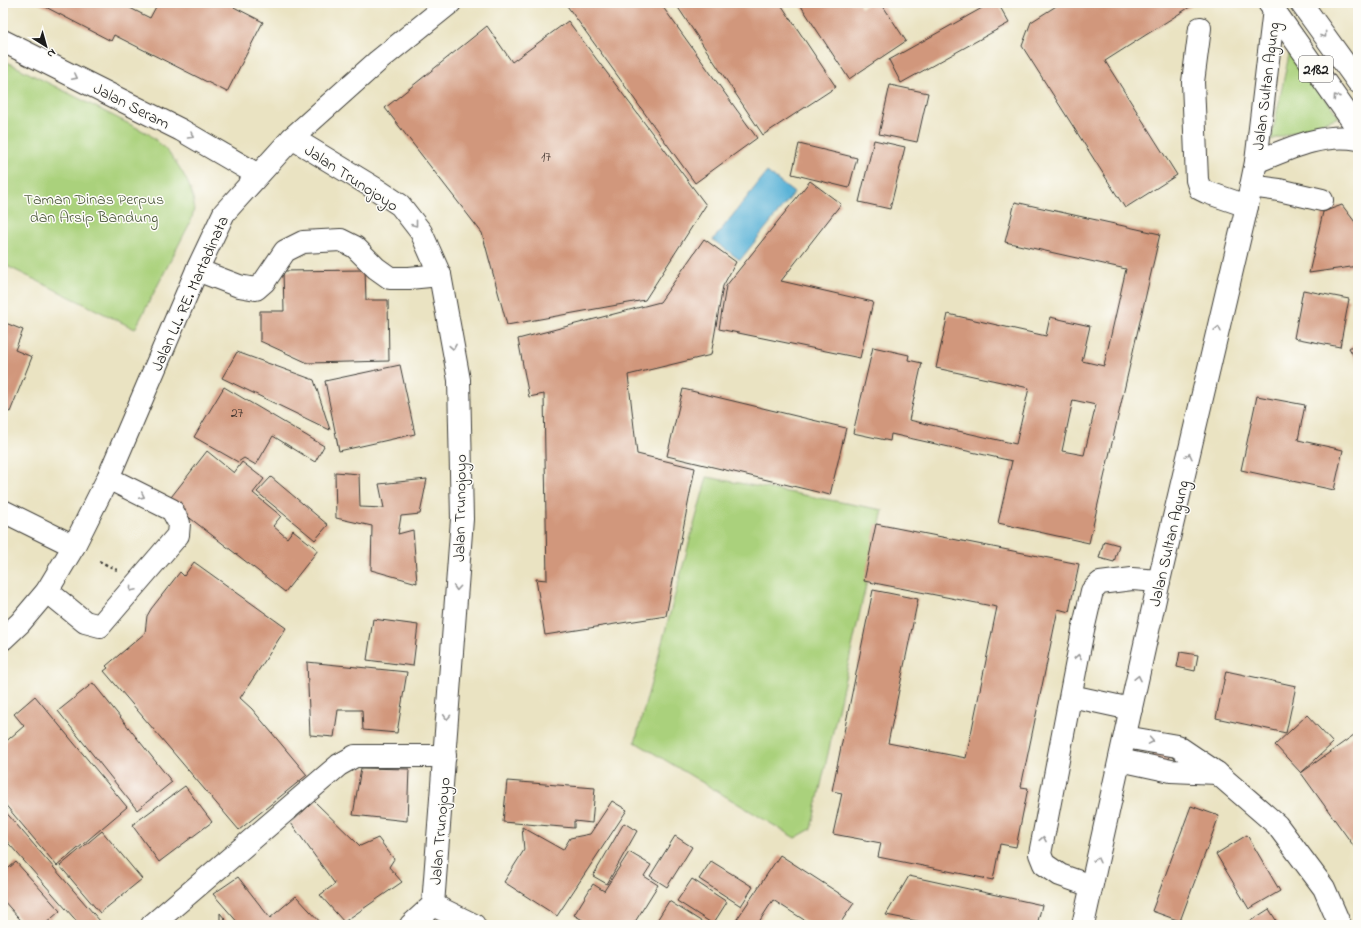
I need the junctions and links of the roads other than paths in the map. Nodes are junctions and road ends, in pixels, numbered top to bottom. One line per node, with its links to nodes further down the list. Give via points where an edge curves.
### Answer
1 (450, 3): 8 (street, Jalan L.L. RE. Martadinata)
2 (1301, 3): 6 (street, 2182, one-way to 6)
3 (1272, 6): 7 (street, 2182, one-way to 3); 10 (street, Jalan Sultan Agung)
4 (1200, 28): 12 (street, via 1193,82 1197,180 1200,189 1206,192)
5 (3, 41): 11 (street, Jalan Seram, one-way to 11, via 181,130)
6 (1358, 82)
7 (1358, 129)
8 (292, 138): 11 (street, Jalan L.L. RE. Martadinata); 15 (street, Jalan Trunojoyo, one-way to 15, via 400,205 421,232)
9 (1358, 139): 10 (street, Jalan Sultan Agung, via 1329,138 1295,146)
10 (1256, 162): 12 (street, Jalan Sultan Agung)
11 (258, 175): 14 (street, Jalan L.L. RE. Martadinata, via 224,213)
12 (1249, 196): 13 (street, via 1279,190); 19 (street, Jalan Sultan Agung, one-way to 12)
13 (1322, 200)
14 (197, 270): 15 (street, via 229,283 256,289 264,282 285,251 303,242 341,240 355,247 390,278); 16 (street, Jalan L.L. RE. Martadinata)
15 (440, 274): 25 (street, Jalan Trunojoyo, one-way to 25, via 458,380 462,520)
16 (108, 478): 18 (street, Jalan L.L. RE. Martadinata); 20 (street, one-way to 20, via 172,510 179,523 178,535 100,626 85,622)
17 (3, 511): 18 (street)
18 (74, 546): 20 (street, Jalan L.L. RE. Martadinata)
19 (1159, 581): 22 (street, one-way to 19, via 1092,591 1100,583 1132,579); 23 (street, Jalan Sultan Agung, one-way to 19)
20 (47, 591): 21 (street, Jalan L.L. RE. Martadinata)
21 (3, 639)
22 (1071, 696): 23 (street); 28 (street, one-way to 22, via 1060,875 1044,864 1040,854)
23 (1131, 709): 24 (street, Jalan Sultan Agung)
24 (1125, 737): 26 (street, Jalan Sultan Agung); 27 (street, one-way to 27, via 1177,746)
25 (445, 756): 29 (street, Jalan Trunojoyo); 30 (street, via 355,756 339,765)
26 (1120, 760): 27 (street, via 1171,771); 28 (street, Jalan Sultan Agung, one-way to 26)
27 (1216, 773): 34 (street, via 1277,825 1324,888)
28 (1091, 886): 33 (street, Jalan Sultan Agung)
29 (433, 905): 31 (street); 32 (street, Jalan Trunojoyo)
30 (152, 925)
31 (410, 925)
32 (474, 925)
33 (1083, 925)
34 (1340, 925)

